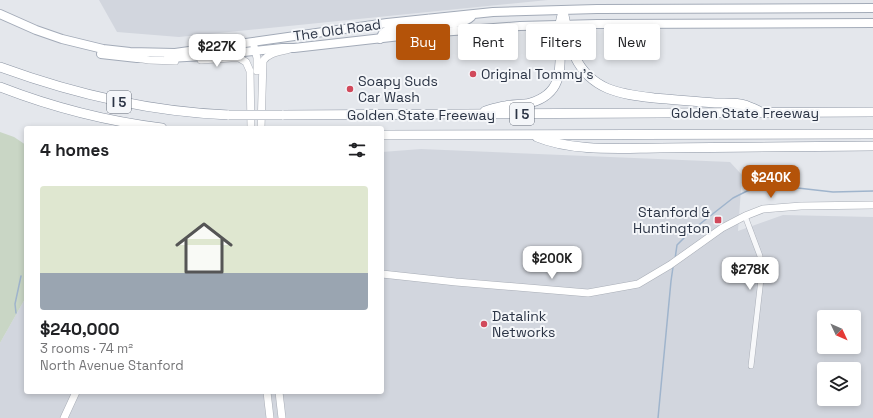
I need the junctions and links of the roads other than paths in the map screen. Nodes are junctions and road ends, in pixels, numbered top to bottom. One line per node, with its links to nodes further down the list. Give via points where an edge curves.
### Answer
1 (873, 8): 2 (main road, The Old Road)
2 (563, 10): 4 (main road, The Old Road); 9 (highway)
3 (0, 14): 12 (main road, The Old Road)
4 (473, 15): 5 (main road, The Old Road); 8 (main road, via 468,20)
5 (429, 19): 16 (main road, via 424,26 388,30); 17 (main road, The Old Road)
6 (0, 20): 12 (main road, The Old Road)
7 (873, 23): 10 (main road, The Old Road)
8 (435, 24)
9 (563, 24)
10 (596, 25)
11 (526, 27): 13 (main road, The Old Road)
12 (33, 32): 14 (main road, The Old Road)
13 (450, 32)
14 (44, 35): 17 (main road, The Old Road, via 103,49 130,52 175,53); 20 (main road, The Old Road, via 68,46)
15 (396, 37): 16 (main road, The Old Road)
16 (380, 39): 18 (main road, The Old Road)
17 (253, 42): 19 (street)
18 (294, 48): 19 (main road, The Old Road); 33 (street, via 270,55 263,61)
19 (256, 51): 21 (main road, The Old Road); 31 (street); 32 (street)
20 (137, 58): 21 (street, The Old Road); 30 (street, via 189,61 231,58 242,60 249,66 250,71)
21 (168, 58)
22 (561, 60): 28 (highway, via 559,77 545,96 529,103 507,105)
23 (576, 60): 27 (highway, via 594,81 611,91 629,95 745,105)
24 (0, 67): 28 (highway, Golden State Freeway / I 5, bridge, via 54,86 116,102 168,110 282,116)
25 (0, 87): 29 (highway, I 5, via 71,111)
26 (873, 112): 27 (highway, Golden State Freeway / I 5)
27 (762, 113): 28 (highway, Golden State Freeway / I 5)
28 (472, 115)
29 (148, 126)
30 (252, 126)
31 (252, 126)
32 (257, 126)
33 (261, 126)
34 (873, 134): 36 (highway, Golden State Freeway / I 5)
35 (384, 135): 36 (highway, Golden State Freeway / I 5)
36 (532, 135): 37 (highway, via 548,142 601,148)
37 (873, 146)
38 (873, 205): 39 (street, via 782,207)
39 (745, 216): 40 (street, via 722,228 638,284 588,293); 41 (street, via 760,256 761,279)
40 (384, 274)
41 (751, 366)
42 (75, 394): 45 (street)
43 (267, 394): 46 (street)
44 (279, 394): 47 (street)
45 (64, 418)
46 (270, 418)
47 (282, 418)

